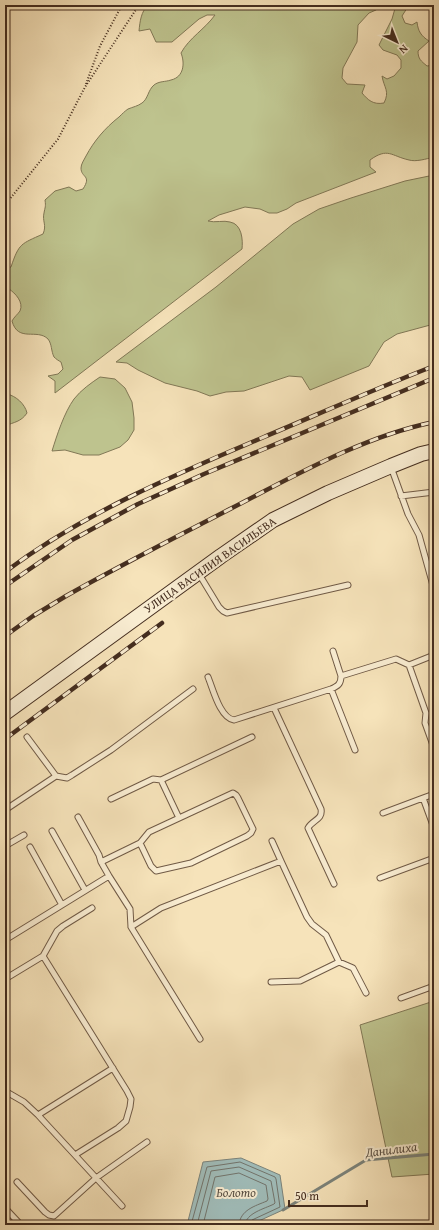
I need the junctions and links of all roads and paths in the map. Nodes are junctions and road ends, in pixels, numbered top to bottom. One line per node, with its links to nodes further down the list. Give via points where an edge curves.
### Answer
1 (122, 5): 3 (path, via 100,46)
2 (139, 5): 3 (path)
3 (85, 87): 4 (path, via 58,138)
4 (5, 204)
5 (434, 451): 6 (main road, УЛИЦА ВАСИЛИЯ ВАСИЛЬЕВА)
6 (390, 466): 8 (lane); 9 (main road, УЛИЦА ВАСИЛИЯ ВАСИЛЬЕВА, via 273,520)
7 (434, 492): 8 (lane)
8 (401, 496): 11 (lane, via 419,535)
9 (198, 573): 10 (lane, via 219,607 227,613); 20 (main road, УЛИЦА ВАСИЛИЯ ВАСИЛЬЕВА)
10 (348, 585)
11 (434, 589)
12 (333, 651): 15 (lane)
13 (434, 655): 14 (lane)
14 (409, 664): 15 (lane, via 396,658); 23 (lane, via 426,713 425,723)
15 (341, 676): 18 (lane, via 338,686)
16 (208, 678): 19 (lane, via 222,710 229,719 234,720)
17 (192, 689): 25 (lane, via 111,750 72,775 67,778)
18 (331, 689): 19 (lane); 24 (lane)
19 (274, 708): 46 (lane, via 321,809 321,816 308,828)
20 (5, 713)
21 (27, 737): 25 (lane)
22 (252, 737): 26 (lane)
23 (434, 748)
24 (355, 750)
25 (56, 776): 30 (lane)
26 (161, 780): 29 (lane, via 153,780); 33 (lane)
27 (434, 794): 28 (lane)
28 (423, 798): 31 (lane); 34 (lane)
29 (111, 800)
30 (5, 810)
31 (383, 813)
32 (78, 817): 43 (lane)
33 (179, 818): 38 (lane, via 149,832); 38 (lane, via 232,793 238,798 253,829 247,836 191,863 156,871)
34 (434, 828)
35 (52, 831): 47 (lane)
36 (24, 835): 39 (lane)
37 (272, 841): 42 (lane)
38 (140, 843): 43 (lane)
39 (5, 846)
40 (30, 847): 48 (lane)
41 (434, 858): 45 (lane)
42 (281, 861): 50 (lane, via 161,908); 53 (lane, via 307,917 326,935)
43 (101, 862): 44 (lane)
44 (109, 876): 47 (lane); 50 (lane, via 130,909)
45 (380, 878)
46 (334, 884)
47 (86, 890): 48 (lane)
48 (62, 905): 51 (lane)
49 (92, 908): 52 (lane, via 57,931)
50 (131, 927): 59 (lane)
51 (5, 940)
52 (43, 956): 54 (lane); 60 (lane)
53 (339, 962): 55 (lane, via 300,981); 57 (lane, via 353,968)
54 (5, 979)
55 (271, 982)
56 (434, 986): 58 (lane)
57 (366, 993)
58 (401, 998)
59 (200, 1040)
60 (113, 1068): 62 (lane); 64 (lane, via 131,1099 126,1121)
61 (5, 1091): 62 (lane, via 24,1102)
62 (38, 1115): 64 (lane)
63 (147, 1142): 65 (lane)
64 (75, 1155): 65 (lane)
65 (96, 1178): 66 (lane, via 54,1216 45,1212); 67 (lane)
66 (17, 1182)
67 (122, 1206)
68 (5, 1208): 69 (lane)
69 (21, 1225)

